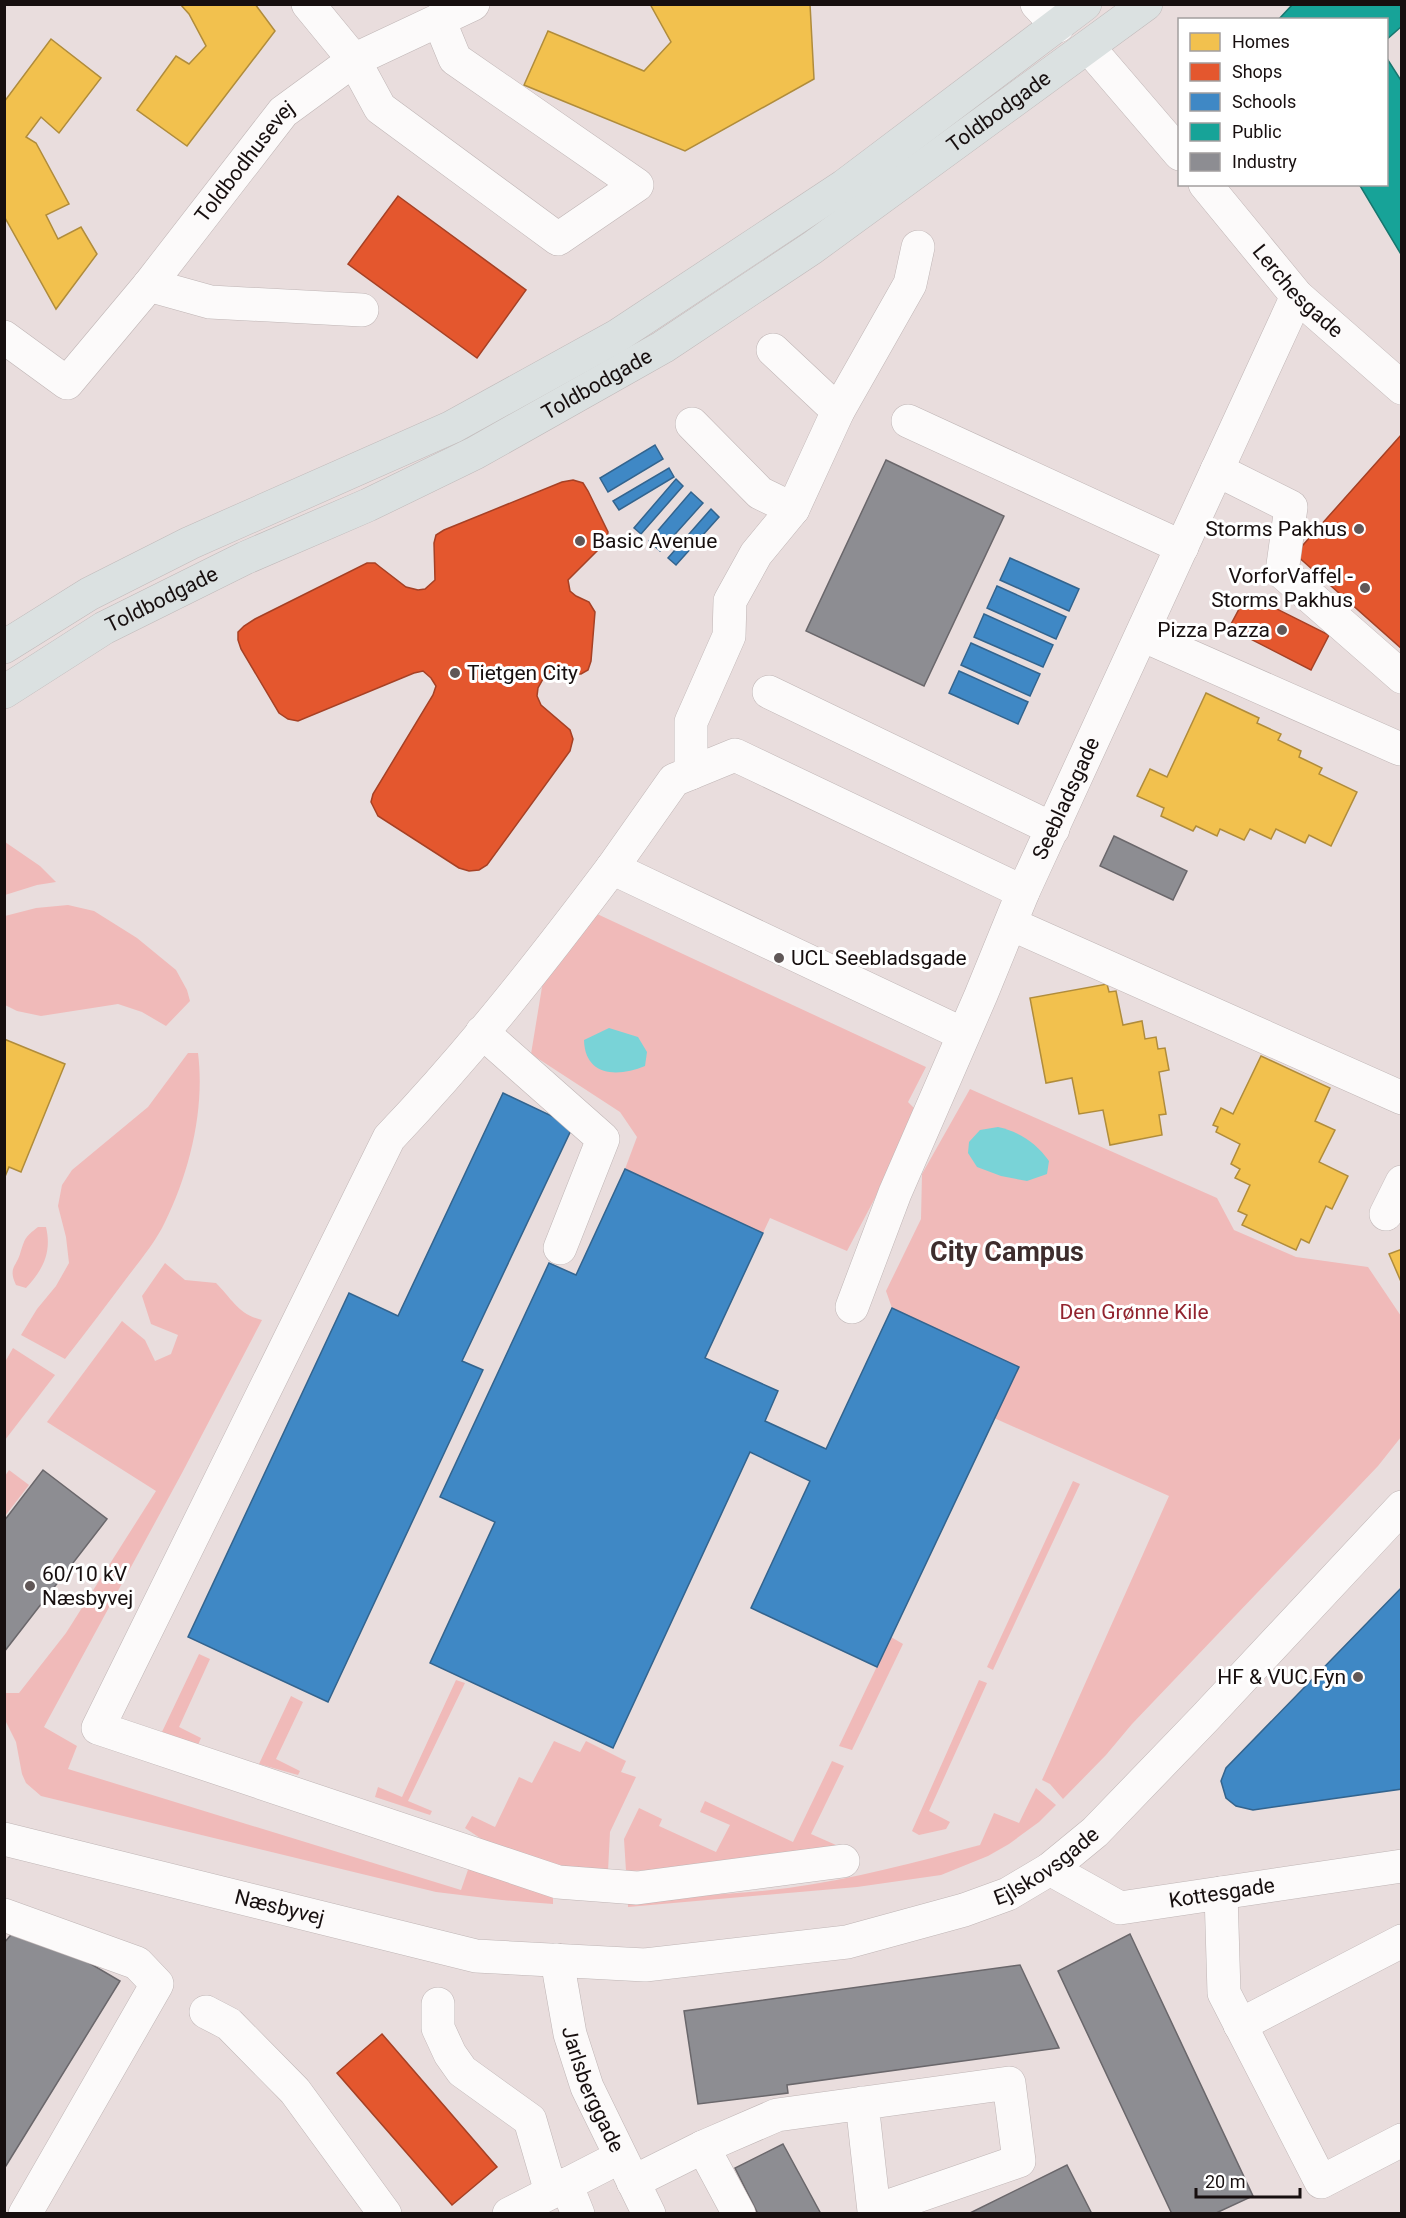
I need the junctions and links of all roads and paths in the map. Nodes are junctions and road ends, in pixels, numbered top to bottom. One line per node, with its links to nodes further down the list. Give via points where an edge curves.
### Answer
1 (308, 4): 8 (street)
2 (473, 4): 6 (street, Toldbodhusevej)
3 (1085, 4): 5 (main road, Toldbodgade)
4 (1146, 4): 7 (main road, Toldbodgade)
5 (1048, 15): 7 (main road); 25 (main road, Toldbodgade, via 844,186 617,336 453,427 190,543 89,594)
6 (439, 20): 8 (street, Toldbodhusevej); 8 (street, via 455,59 637,185 558,239 380,108)
7 (1089, 48): 9 (street); 27 (main road, Toldbodgade, via 812,248 663,347 475,453 368,505 244,558 104,628)
8 (354, 60): 12 (street, Toldbodhusevej, via 283,112)
9 (1178, 153)
10 (1207, 186): 13 (street, Lerchesgade)
11 (918, 247): 18 (street, via 910,284)
12 (149, 285): 14 (street, via 210,302); 15 (street, Toldbodhusevej, via 67,383)
13 (1297, 296): 17 (street, Lerchesgade); 21 (street, Seebladsgade)
14 (362, 310)
15 (4, 337)
16 (773, 350): 18 (street)
17 (1401, 388)
18 (838, 411): 22 (street)
19 (908, 421): 23 (street)
20 (692, 424): 22 (street, via 760,493)
21 (1217, 470): 23 (street, Seebladsgade); 26 (street, via 1291,507 1282,572)
22 (793, 509): 30 (street, via 756,554 730,601 729,636 691,722)
23 (1182, 547): 24 (street, Seebladsgade)
24 (1142, 635): 29 (street); 31 (street, Seebladsgade)
25 (4, 648)
26 (1401, 677)
27 (4, 692)
28 (769, 692): 31 (street)
29 (1400, 749)
30 (691, 773): 32 (street, via 674,780); 33 (street, via 735,755)
31 (1053, 829): 33 (street, Seebladsgade)
32 (612, 868): 35 (street); 36 (street)
33 (1023, 892): 34 (street, Seebladsgade)
34 (1011, 924): 36 (street, Seebladsgade); 37 (street)
35 (482, 1032): 40 (street, via 603,1139); 44 (street, via 444,1080 389,1138 98,1728 558,1882 637,1888)
36 (963, 1034): 41 (street, Seebladsgade, via 895,1193)
37 (1401, 1098)
38 (1401, 1182): 39 (street)
39 (1386, 1214)
40 (560, 1248)
41 (852, 1307)
42 (1401, 1508): 46 (street, Ejlskovsgade, via 1102,1825)
43 (4, 1839): 50 (street, Næsbyvej, via 476,1956)
44 (843, 1861)
45 (1401, 1866): 47 (street, Kottesgade)
46 (1050, 1869): 47 (street, Kottesgade, via 1120,1908); 50 (street, Ejlskovsgade, via 1008,1894 975,1906 847,1942 645,1965)
47 (1221, 1893): 53 (street, via 1224,1993)
48 (4, 1915): 59 (street, via 137,1963 157,1984)
49 (1401, 1941): 53 (street)
50 (557, 1960): 57 (street, Jarlsberggade, via 570,2034 587,2087)
51 (438, 2004): 58 (street, via 438,2028 450,2054 462,2071 530,2120)
52 (206, 2012): 60 (street, via 230,2024 295,2091)
53 (1240, 2025): 55 (street, via 1321,2182)
54 (862, 2103): 54 (street, via 1009,2083 1019,2161 874,2211); 56 (street, via 777,2115)
55 (1401, 2140)
56 (703, 2146): 57 (street); 63 (street)
57 (627, 2169): 58 (street); 62 (street, Jarlsberggade)
58 (565, 2197): 61 (street)
59 (25, 2214)
60 (385, 2214)
61 (508, 2214)
62 (649, 2214)
63 (740, 2214)

